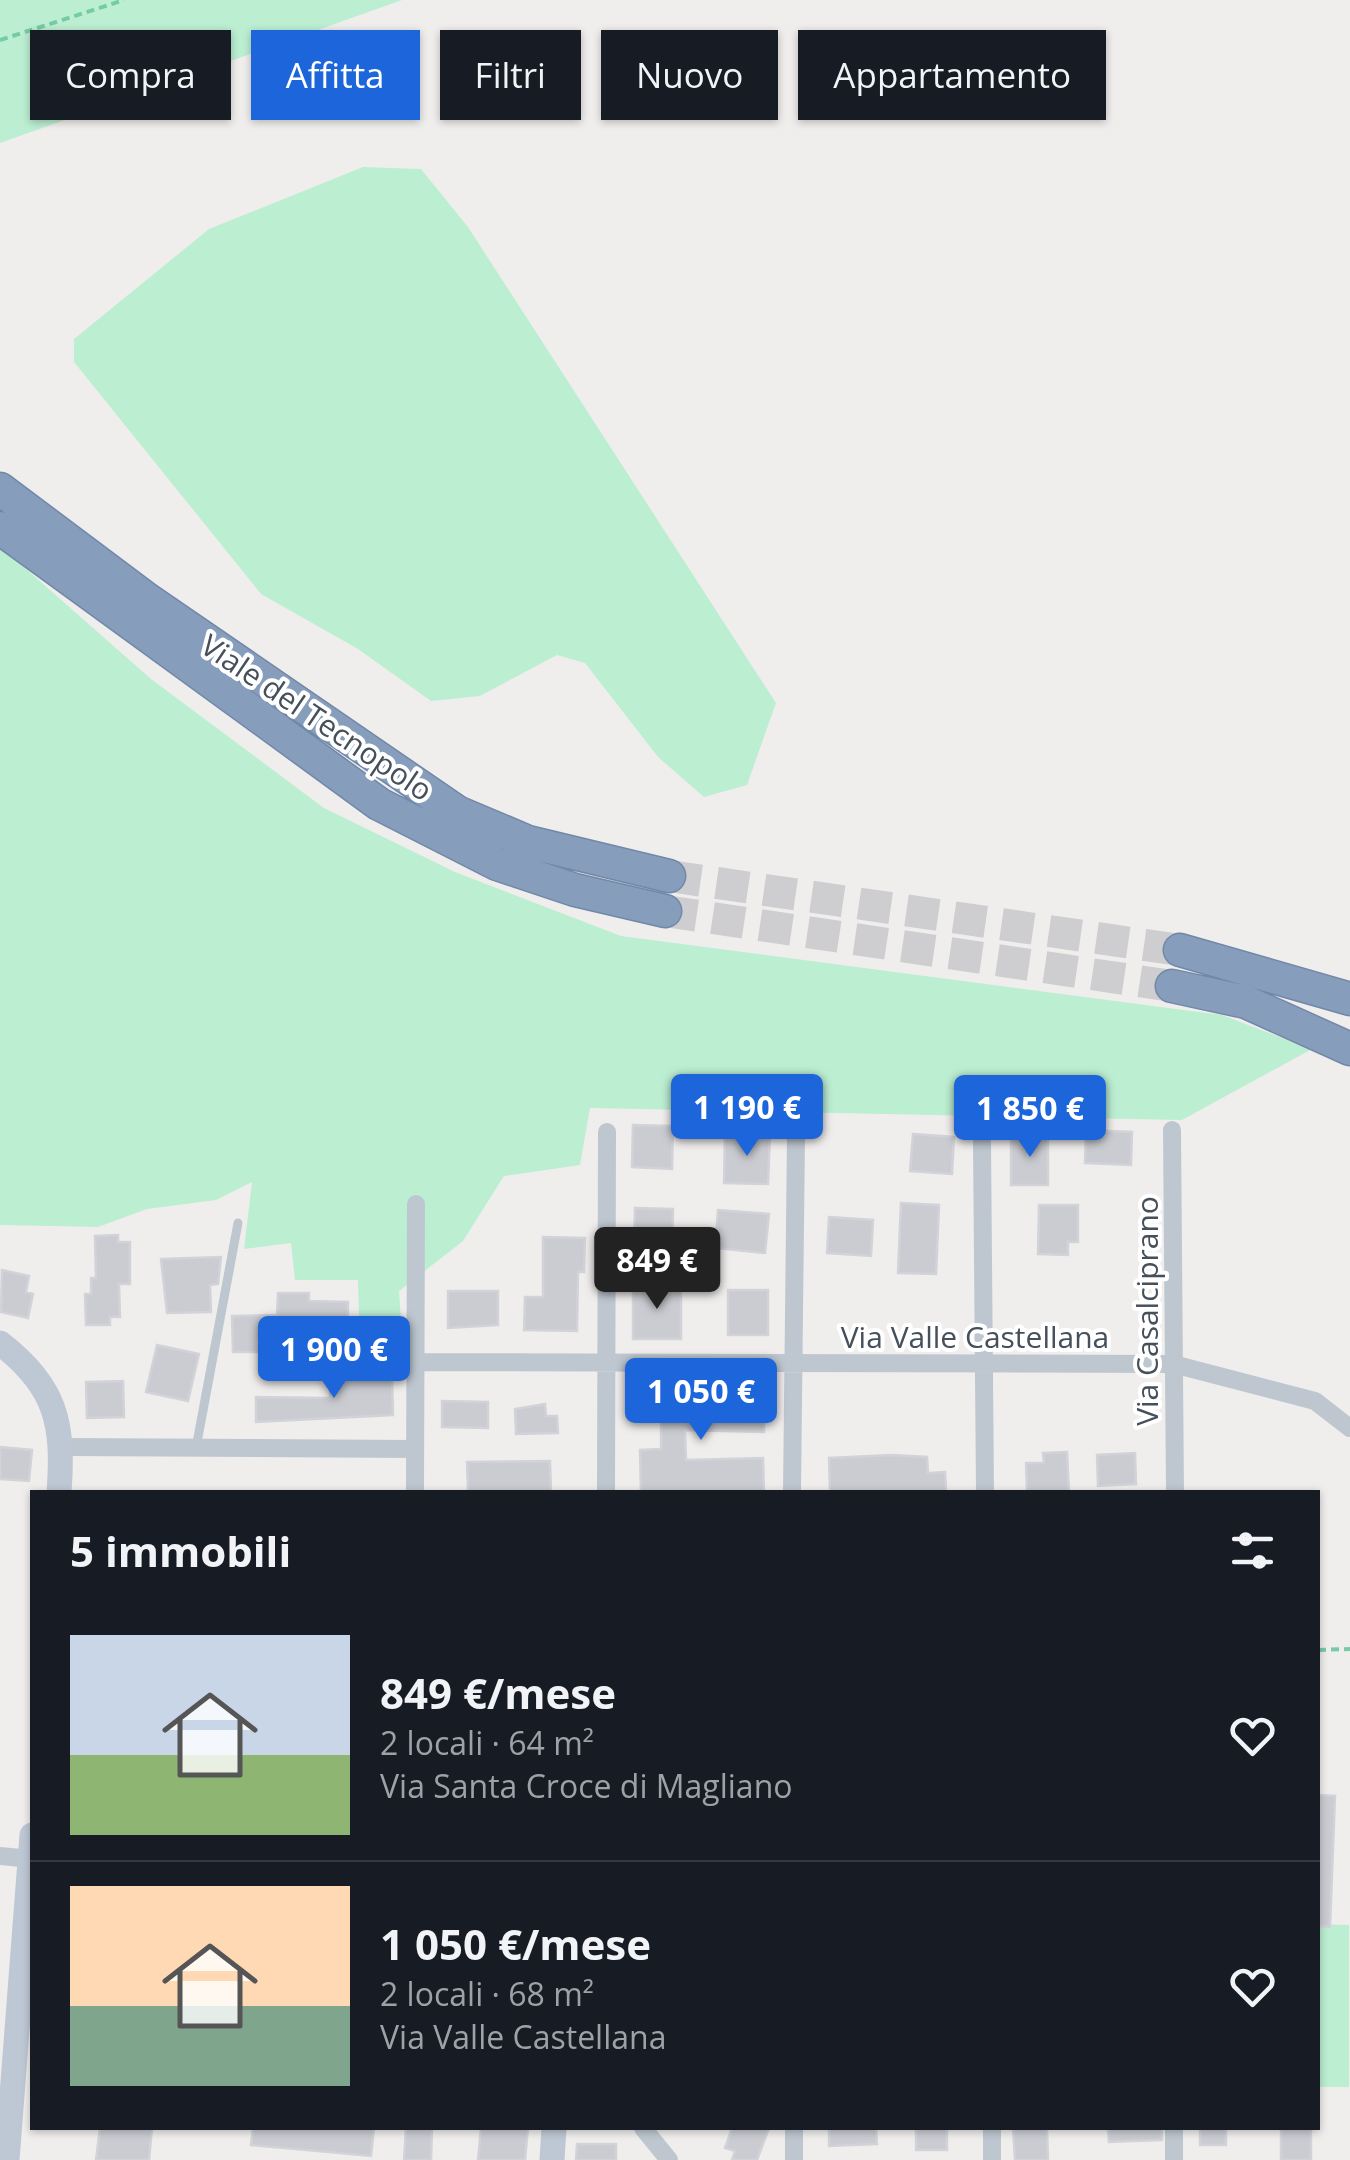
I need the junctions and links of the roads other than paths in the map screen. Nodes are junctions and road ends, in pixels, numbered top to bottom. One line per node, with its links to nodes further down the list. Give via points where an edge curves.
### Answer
1 (0, 489): 3 (highway, Viale del Tecnopolo, via 148,600 457,812 528,842)
2 (0, 528): 4 (highway, Viale del Tecnopolo, via 379,804 498,864)
3 (668, 876)
4 (665, 910)
5 (1180, 950): 6 (highway)
6 (1253, 968): 8 (highway); 9 (highway)
7 (1172, 986): 10 (highway, via 1246,1002)
8 (1350, 999)
9 (1350, 1018)
10 (1350, 1050)
11 (1172, 1130): 20 (street, Via Casalciprano)
12 (607, 1132): 21 (street)
13 (796, 1135): 19 (street)
14 (982, 1142): 22 (street)
15 (416, 1204): 18 (street)
16 (238, 1222): 25 (lane)
17 (0, 1343): 24 (street, via 46,1391)
18 (417, 1362): 21 (street, Via Valle Castellana); 26 (street)
19 (792, 1362): 21 (street, Via Valle Castellana); 22 (street, Via Valle Castellana); 30 (street)
20 (1174, 1364): 22 (street, Via Valle Castellana); 23 (street, Via Valle Castellana, via 1315,1402); 32 (street, Via Casalciprano)
21 (605, 1365): 29 (street)
22 (982, 1365): 31 (street)
23 (1350, 1428)
24 (62, 1447): 25 (street); 27 (street)
25 (196, 1448): 26 (street)
26 (414, 1449): 28 (street)
27 (59, 1490)
28 (415, 1490)
29 (606, 1490)
30 (792, 1490)
31 (985, 1490)
32 (1175, 1490)
33 (30, 1848): 34 (street)
34 (0, 1856)
35 (30, 1873): 36 (street)
36 (16, 2056): 42 (street)
37 (554, 2130): 43 (street)
38 (644, 2130): 44 (street)
39 (794, 2130): 45 (street)
40 (992, 2130): 46 (street)
41 (1174, 2130): 47 (street)
42 (6, 2160)
43 (552, 2160)
44 (669, 2160)
45 (794, 2160)
46 (992, 2160)
47 (1174, 2160)

